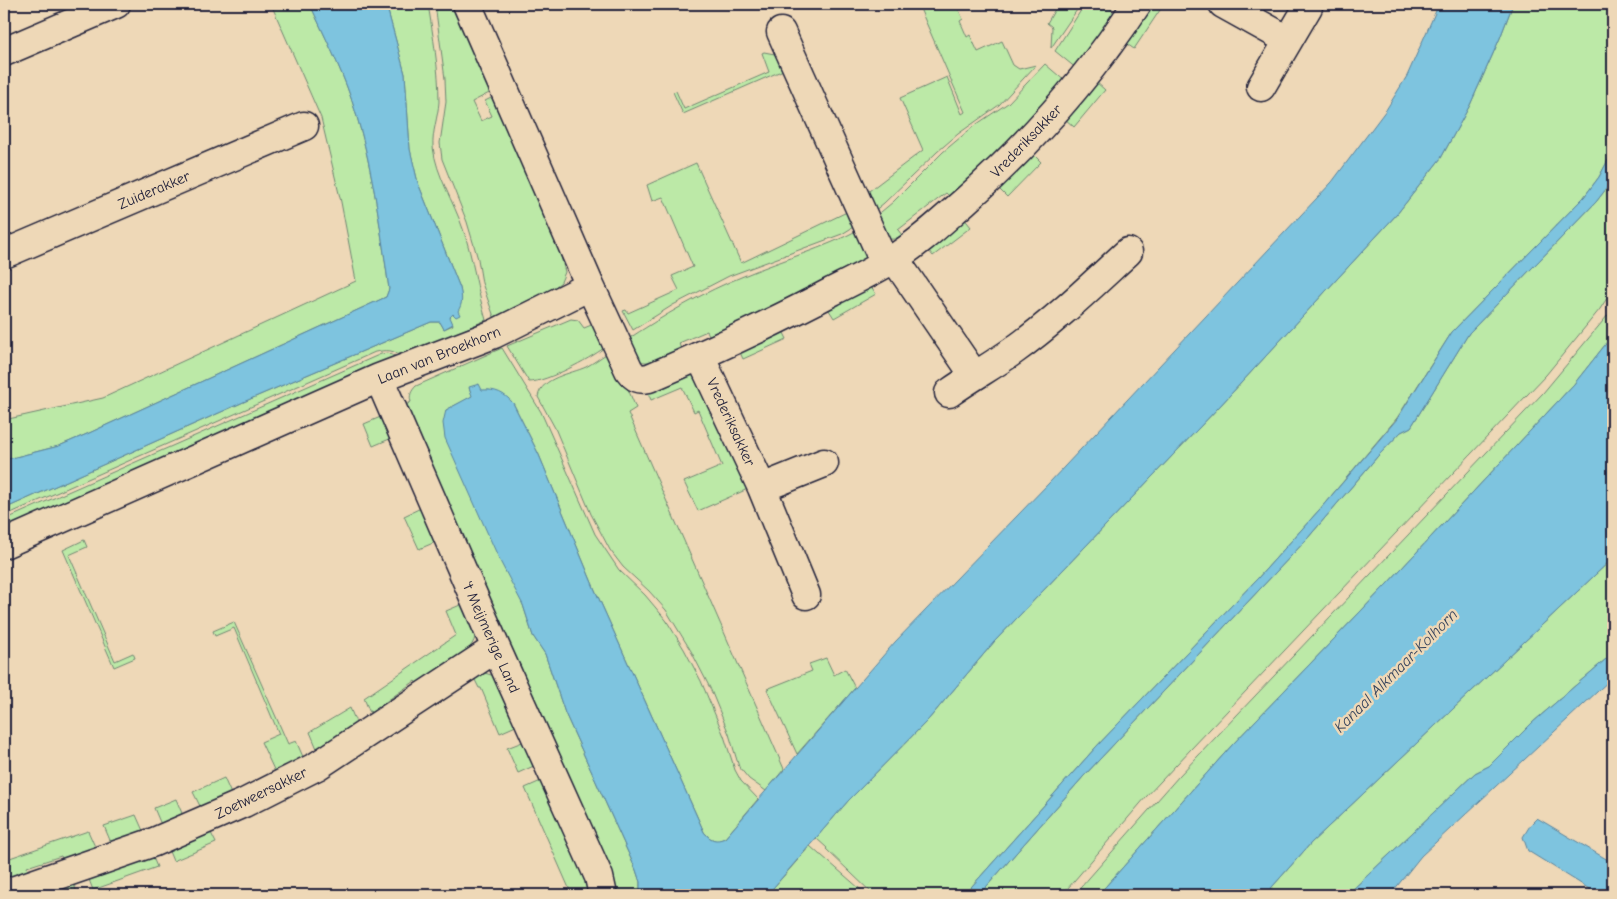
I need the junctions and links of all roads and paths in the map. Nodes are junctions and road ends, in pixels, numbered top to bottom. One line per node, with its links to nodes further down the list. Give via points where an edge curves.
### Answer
1 (116, 4): 8 (street)
2 (467, 4): 14 (street)
3 (1137, 4): 13 (street, Vrederiksakker, via 1073,92 1004,167 932,230)
4 (1223, 4): 7 (street)
5 (1308, 7): 7 (street)
6 (781, 32): 13 (street)
7 (1288, 40): 9 (street)
8 (4, 52)
9 (1261, 87)
10 (304, 126): 12 (street, Zuiderakker)
11 (1128, 252): 16 (street, via 1072,304 1012,352)
12 (4, 254)
13 (890, 261): 15 (street, Vrederiksakker); 16 (street)
14 (590, 286): 15 (street, Vrederiksakker, via 629,370 638,378 649,378); 17 (street, Laan van Broekhorn, via 494,334)
15 (700, 356): 20 (street, Vrederiksakker)
16 (974, 375): 18 (street)
17 (379, 378): 21 (street, Laan van Broekhorn); 23 (street, 't Meijmerige Land)
18 (949, 393)
19 (824, 463): 20 (street)
20 (762, 488): 22 (street, Vrederiksakker)
21 (4, 544)
22 (806, 595)
23 (496, 648): 24 (street, Zoetweersakker, via 317,766 244,803 154,842); 25 (street, 't Meijmerige Land, via 599,877)
24 (4, 894)
25 (604, 895)

